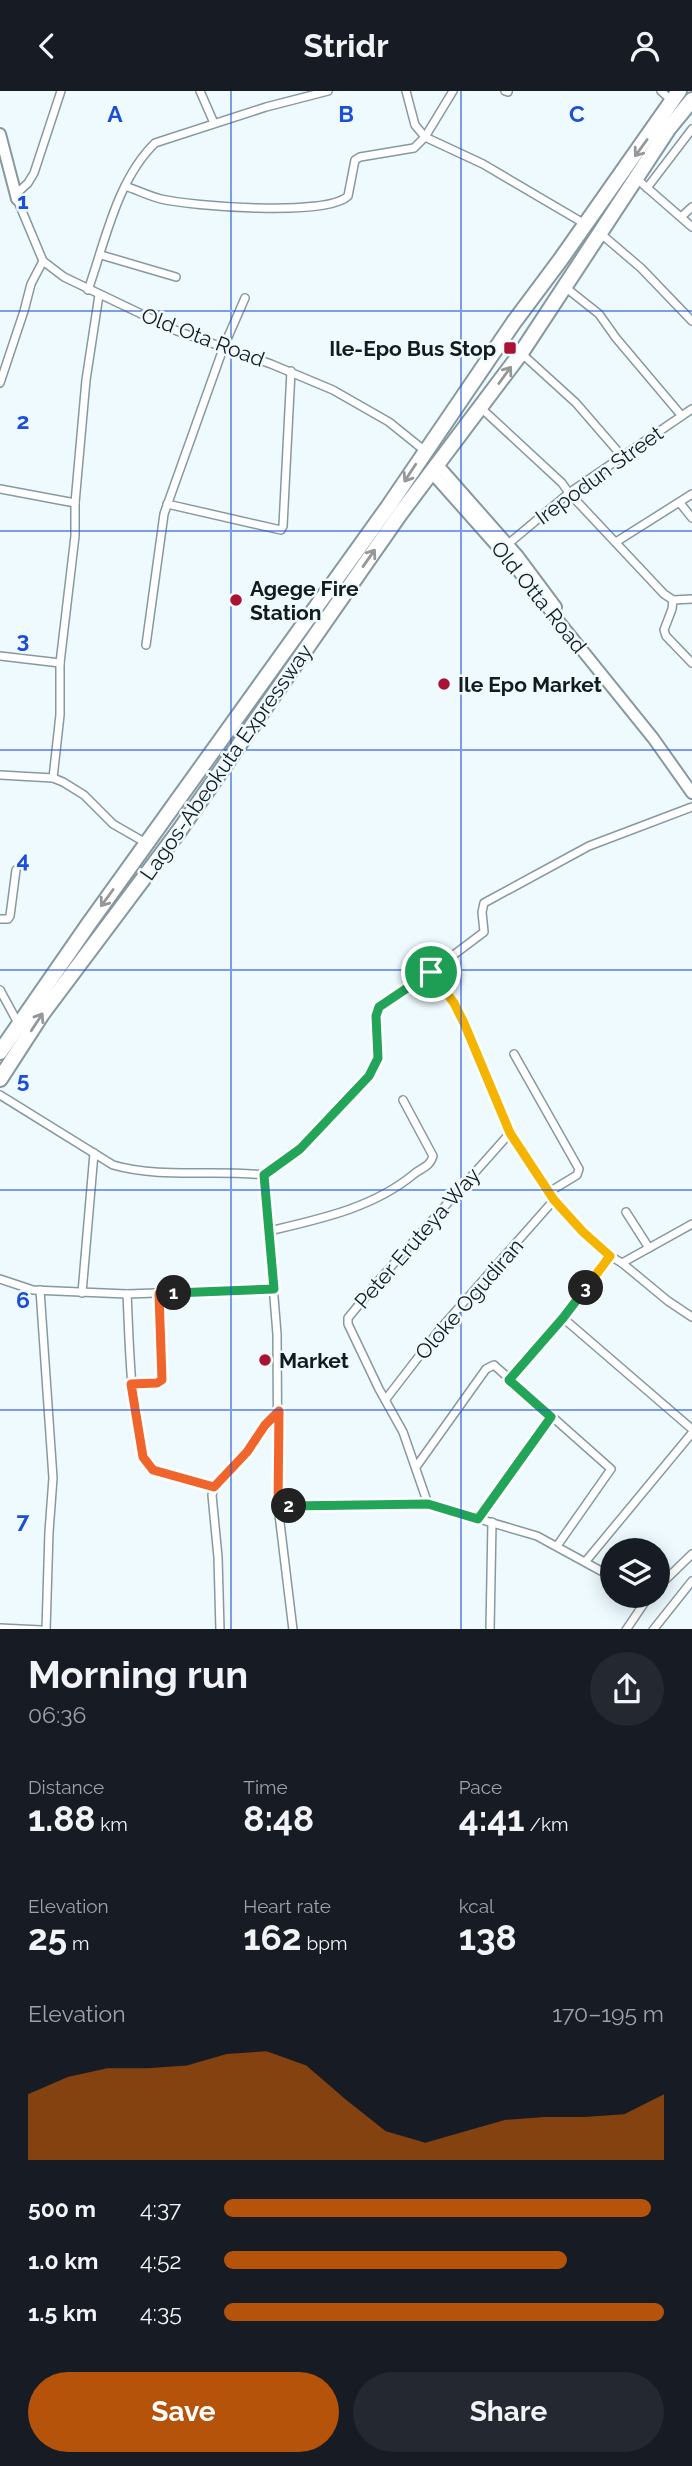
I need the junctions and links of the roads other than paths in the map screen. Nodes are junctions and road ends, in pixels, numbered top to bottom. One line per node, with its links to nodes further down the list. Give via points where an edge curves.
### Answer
1 (61, 91): 17 (street, via 34,173)
2 (200, 91): 9 (street)
3 (328, 91): 9 (street)
4 (406, 91): 13 (street, via 415,125)
5 (453, 91): 13 (street)
6 (661, 91): 7 (street)
7 (675, 96): 10 (highway, Lagos-Abeokuta Expressway)
8 (692, 100): 10 (highway, Lagos-Abeokuta Expressway)
9 (214, 123): 16 (street, via 155,143)
10 (665, 124): 15 (highway, Lagos-Abeokuta Expressway); 20 (highway, Lagos-Abeokuta Expressway, one-way to 20)
11 (692, 129): 15 (street)
12 (0, 134): 14 (main road)
13 (425, 137): 16 (street, via 414,148 355,160 348,196 338,202 262,209 174,201); 20 (street, via 494,170)
14 (4, 165): 17 (main road)
15 (642, 183): 19 (street); 22 (highway, Lagos-Abeokuta Expressway)
16 (125, 186): 23 (street)
17 (17, 202): 24 (street)
18 (692, 207): 19 (street)
19 (681, 217): 21 (street)
20 (585, 225): 38 (highway, Lagos-Abeokuta Expressway)
21 (692, 227)
22 (600, 233): 26 (highway, Lagos-Abeokuta Expressway); 30 (street)
23 (101, 255): 25 (street); 27 (street)
24 (43, 261): 27 (street, Old Ota Road); 34 (street, via 31,284)
25 (176, 277)
26 (564, 286): 32 (highway, Lagos-Abeokuta Expressway); 37 (street, via 599,314)
27 (88, 290): 28 (street, Old Ota Road)
28 (99, 295): 31 (street, Old Ota Road, via 177,331); 44 (street)
29 (245, 298): 31 (street)
30 (692, 321)
31 (224, 346): 33 (street, Old Ota Road); 46 (street)
32 (521, 353): 35 (highway, Lagos-Abeokuta Expressway, one-way to 32); 39 (street, via 576,403)
33 (291, 371): 38 (street, Old Ota Road, via 375,413); 46 (street, via 281,530)
34 (0, 383)
35 (481, 408): 40 (highway, Lagos-Abeokuta Expressway); 42 (street)
36 (692, 409): 37 (street, Irepodun Street)
37 (681, 415): 39 (street, Irepodun Street)
38 (425, 451): 61 (highway, Lagos-Abeokuta Expressway, one-way to 61)
39 (621, 455): 42 (street, Irepodun Street)
40 (434, 468): 49 (main road); 59 (main road, Old Otta Road, via 653,737); 69 (highway, Lagos-Abeokuta Expressway, one-way to 40)
41 (0, 489): 44 (street)
42 (569, 493): 48 (street); 49 (street, Irepodun Street)
43 (692, 494): 45 (street)
44 (75, 503): 54 (street)
45 (680, 503): 47 (street); 48 (street)
46 (167, 504): 52 (street)
47 (692, 518)
48 (616, 542): 51 (street)
49 (508, 544): 58 (main road)
50 (692, 599): 51 (street)
51 (673, 600): 55 (street, via 664,630)
52 (146, 645)
53 (0, 656): 54 (street)
54 (60, 663): 57 (street)
55 (692, 663)
56 (0, 775): 57 (street)
57 (53, 778): 61 (street, via 75,788 113,824)
58 (692, 780)
59 (692, 793)
60 (692, 807): 64 (street, via 589,846 484,903 484,932)
61 (147, 844): 66 (highway, Lagos-Abeokuta Expressway, one-way to 66)
62 (16, 870): 63 (street, via 10,916)
63 (0, 919)
64 (431, 972): 72 (street, via 464,1023); 74 (street, via 379,1007 378,1058 369,1076 300,1149)
65 (0, 990): 66 (street)
66 (19, 1025): 67 (highway, Lagos-Abeokuta Expressway)
67 (0, 1052)
68 (514, 1054): 75 (street, via 579,1169 577,1175)
69 (0, 1079)
70 (0, 1095): 73 (street)
71 (403, 1100): 79 (street, via 433,1156 425,1168 359,1206)
72 (510, 1133): 75 (street); 93 (street, Peter Eruteya Way, via 351,1313 348,1324)
73 (94, 1153): 74 (street, via 128,1170); 86 (street)
74 (264, 1175): 79 (street)
75 (549, 1192): 76 (street)
76 (554, 1200): 81 (street); 93 (street, Oloke Ogudiran, via 440,1329)
77 (626, 1212): 80 (street)
78 (692, 1224): 80 (street)
79 (269, 1231): 84 (street)
80 (649, 1248): 82 (street)
81 (610, 1256): 82 (street); 90 (street)
82 (622, 1263): 89 (street)
83 (0, 1279): 85 (street)
84 (274, 1289): 88 (street); 94 (street)
85 (40, 1290): 86 (street); 111 (street, via 53,1478)
86 (82, 1293): 87 (street)
87 (127, 1294): 88 (street); 92 (street)
88 (159, 1294): 92 (street, via 162,1380)
89 (692, 1317)
90 (563, 1318): 91 (street); 96 (street)
91 (509, 1380): 95 (street); 97 (street, via 494,1365 486,1369)
92 (131, 1384): 98 (street, via 143,1457 153,1470)
93 (386, 1399): 97 (street, Peter Eruteya Way)
94 (279, 1411): 98 (street); 100 (street)
95 (551, 1417): 101 (street); 103 (street, via 611,1469)
96 (692, 1431): 105 (street)
97 (416, 1467): 99 (street, Peter Eruteya Way)
98 (214, 1487): 112 (street)
99 (428, 1504): 100 (street); 101 (street)
100 (278, 1506): 113 (street)
101 (478, 1519): 102 (street)
102 (492, 1522): 103 (street); 114 (street)
103 (557, 1546): 105 (street)
104 (692, 1554): 107 (street)
105 (586, 1561): 106 (street)
106 (600, 1570)
107 (670, 1575)
108 (692, 1581): 116 (street)
109 (639, 1608): 115 (street)
110 (0, 1628): 111 (street)
111 (43, 1629)
112 (220, 1629)
113 (293, 1629)
114 (491, 1629)
115 (625, 1629)
116 (653, 1629)

